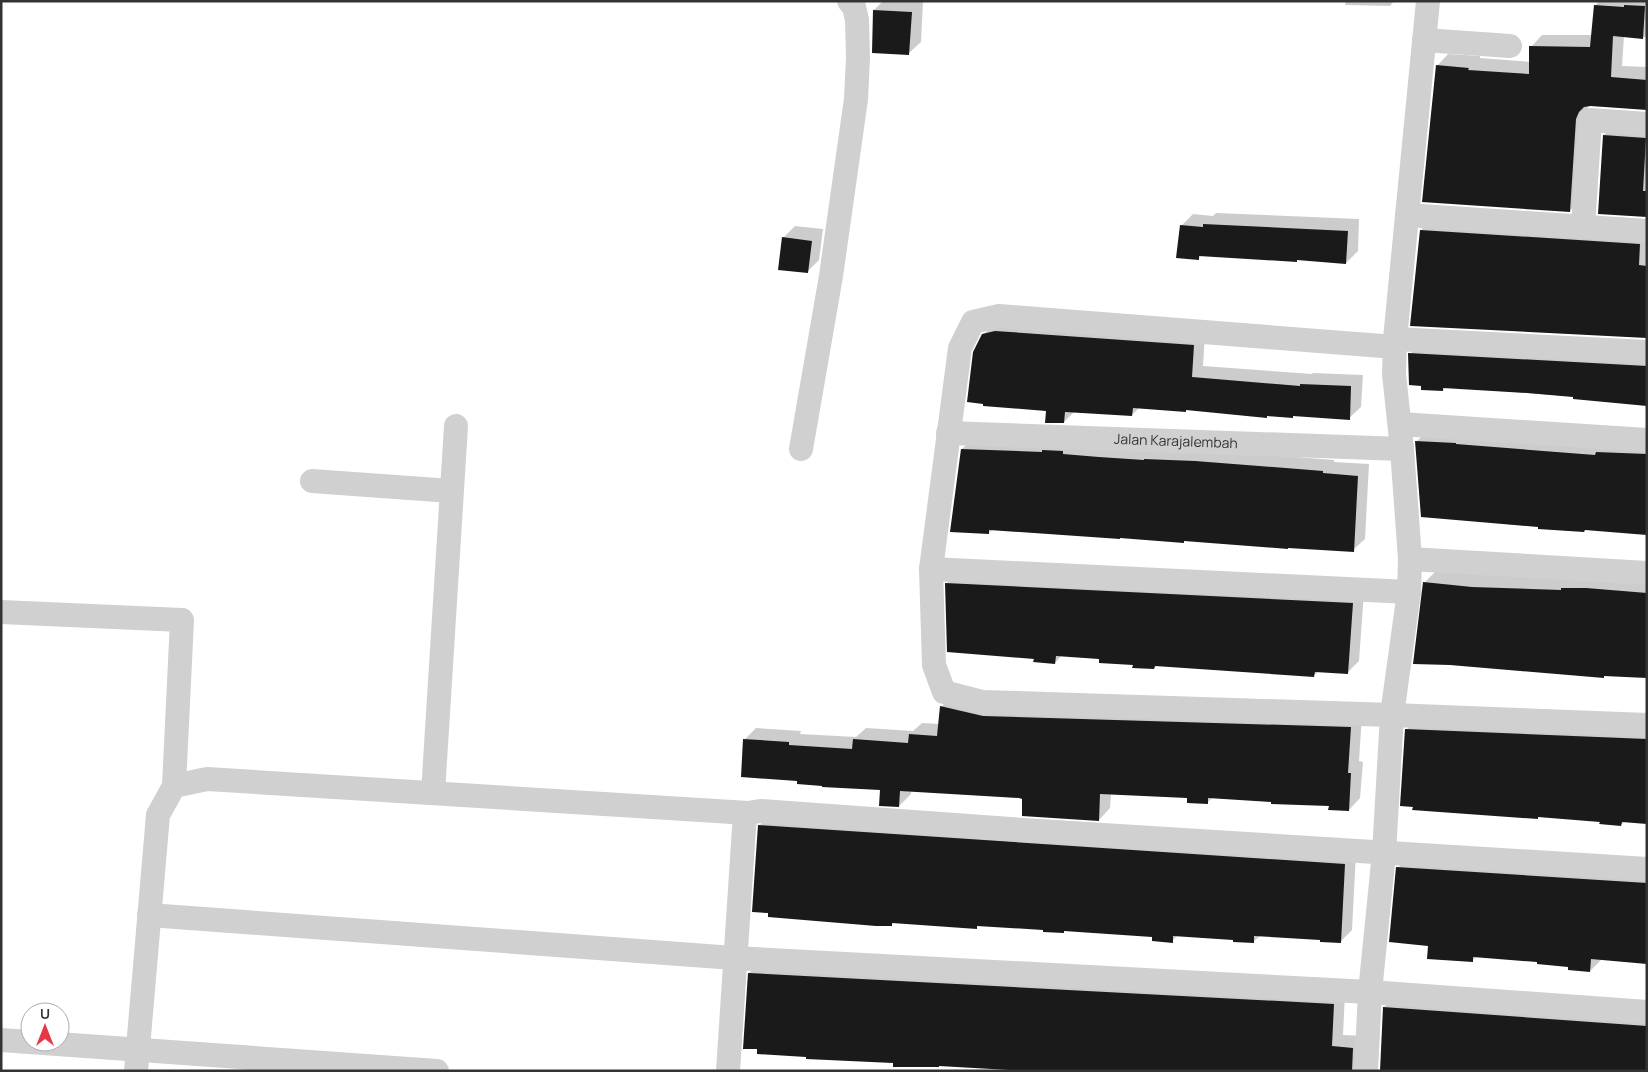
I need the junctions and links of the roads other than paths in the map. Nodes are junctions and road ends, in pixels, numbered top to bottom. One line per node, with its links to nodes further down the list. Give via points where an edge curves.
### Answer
1 (849, 1): 15 (street, via 857,20 856,99 831,276)
2 (1428, 1): 3 (street)
3 (1424, 40): 4 (street); 6 (street)
4 (1510, 46)
5 (1647, 124): 7 (street, via 1590,120)
6 (1407, 215): 7 (street); 9 (street)
7 (1583, 227): 8 (street)
8 (1647, 231)
9 (1395, 343): 10 (street); 11 (street, via 1394,374); 13 (street, via 998,316 973,322 960,348)
10 (1647, 352)
11 (1400, 424): 14 (street); 16 (street)
12 (456, 426): 18 (street)
13 (948, 433): 16 (street, Jalan Karajalembah); 20 (street)
14 (1647, 440)
15 (801, 449)
16 (1402, 449): 19 (street)
17 (312, 480): 18 (street)
18 (452, 491): 27 (street)
19 (1410, 559): 21 (street); 22 (street)
20 (931, 569): 22 (street); 24 (street, via 934,665 944,692 983,702)
21 (1647, 573)
22 (1409, 592): 24 (street)
23 (1, 612): 26 (street, via 182,620)
24 (1392, 715): 25 (street); 29 (street)
25 (1647, 725)
26 (174, 786): 27 (street, via 207,779); 31 (street, via 158,815)
27 (432, 794): 28 (street)
28 (748, 813): 29 (street, via 760,811); 32 (street, via 744,828)
29 (1384, 854): 30 (street); 33 (street)
30 (1647, 868)
31 (149, 915): 32 (street); 36 (street)
32 (734, 958): 33 (street); 38 (street)
33 (1370, 992): 34 (street); 39 (street)
34 (1647, 1012)
35 (1, 1040): 36 (street)
36 (137, 1060): 37 (street)
37 (437, 1071)
38 (728, 1071)
39 (1366, 1071)

